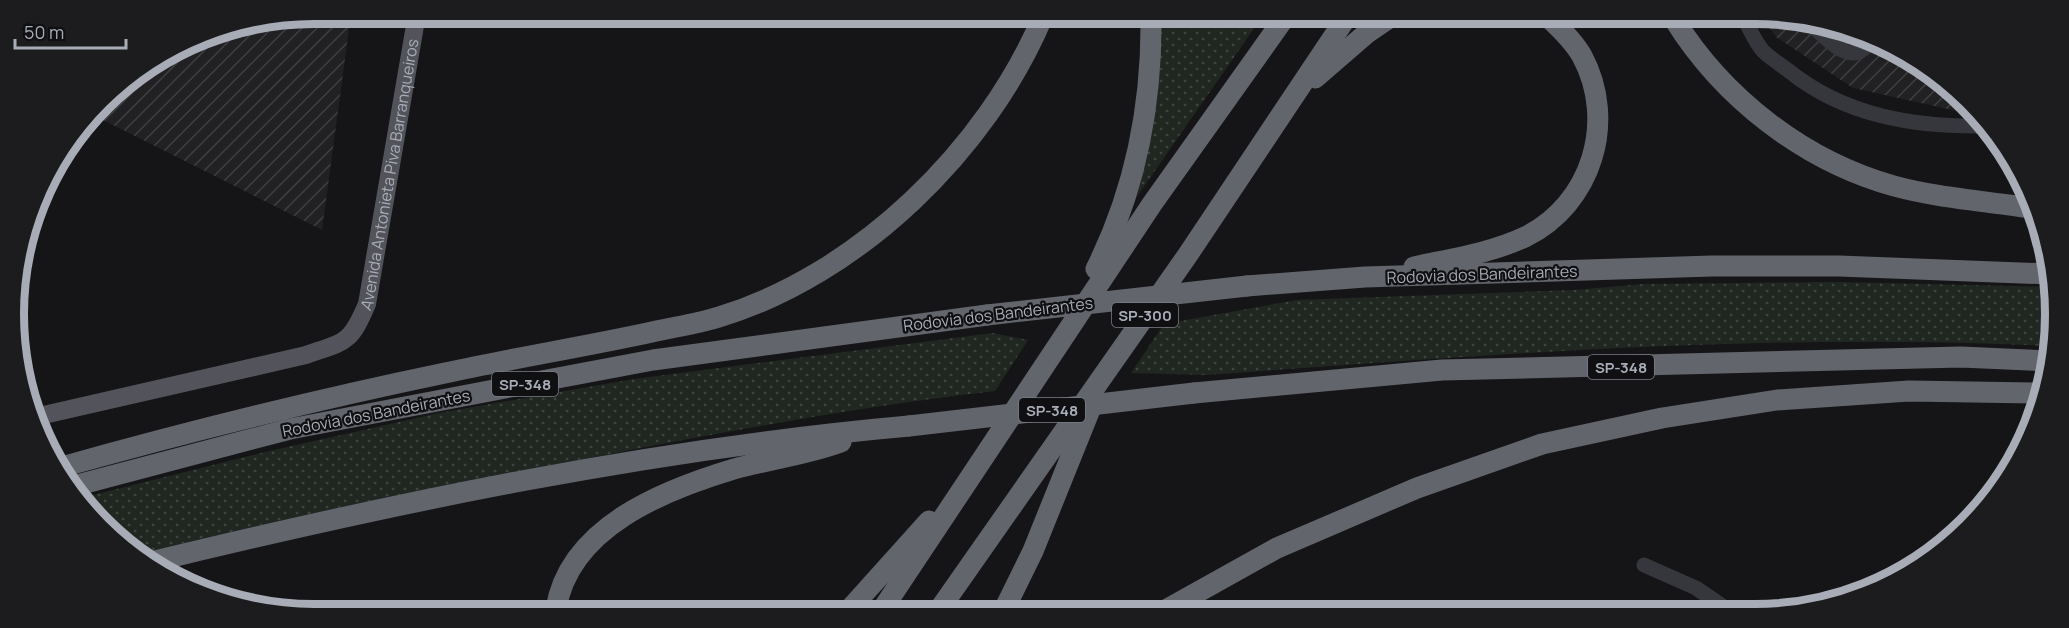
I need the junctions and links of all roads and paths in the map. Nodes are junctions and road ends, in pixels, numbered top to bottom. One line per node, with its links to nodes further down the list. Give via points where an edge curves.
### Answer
1 (415, 24): 23 (main road, Avenida Antonieta Piva Barranqueiros, via 367,304 354,334 306,355)
2 (1039, 24): 26 (highway, via 976,131 925,187 872,237 783,293 718,318 444,373 144,443)
3 (1151, 24): 19 (highway, via 1148,84 1130,184 1111,240)
4 (1280, 24): 19 (highway, SP-300, via 1152,204)
5 (1342, 24): 14 (highway, SP-300)
6 (1380, 24): 14 (highway)
7 (1556, 24): 18 (highway, via 1582,56 1597,97 1599,132 1582,183 1562,209 1525,237)
8 (1677, 24): 13 (highway)
9 (1690, 24): 13 (highway)
10 (1747, 24): 15 (street, via 1763,50 1800,80 1841,103 1888,119 1938,127)
11 (1821, 32): 12 (street, via 1844,52 1853,54)
12 (1867, 46)
13 (1720, 80): 16 (highway, via 1776,129 1815,154 1852,170 1895,186)
14 (1296, 94): 21 (highway, SP-300)
15 (1976, 126)
16 (2025, 207)
17 (2043, 274): 18 (highway, Rodovia dos Bandeirantes / SP-348, via 1712,266)
18 (1365, 277): 27 (highway, Rodovia dos Bandeirantes / SP-348, bridge, via 987,315 653,360 290,429)
19 (1053, 355): 25 (highway, SP-300)
20 (2041, 361): 24 (highway, SP-348, bridge, via 1961,357 1442,370)
21 (1107, 369): 33 (highway, SP-300); 34 (highway, via 1033,551)
22 (2034, 393): 35 (highway, via 1909,391 1777,400 1662,418 1542,444 1417,488 1288,544)
23 (42, 415)
24 (879, 429): 28 (highway, SP-348, via 665,456 536,478 313,522); 30 (highway, via 808,454 735,469 636,508 603,531 577,558 561,585)
25 (983, 460): 31 (highway); 32 (highway, SP-300)
26 (67, 465)
27 (80, 484)
28 (160, 560)
29 (1644, 565): 36 (street, via 1696,588)
30 (557, 604)
31 (854, 604)
32 (886, 604)
33 (943, 604)
34 (1007, 604)
35 (1177, 604)
36 (1719, 604)

